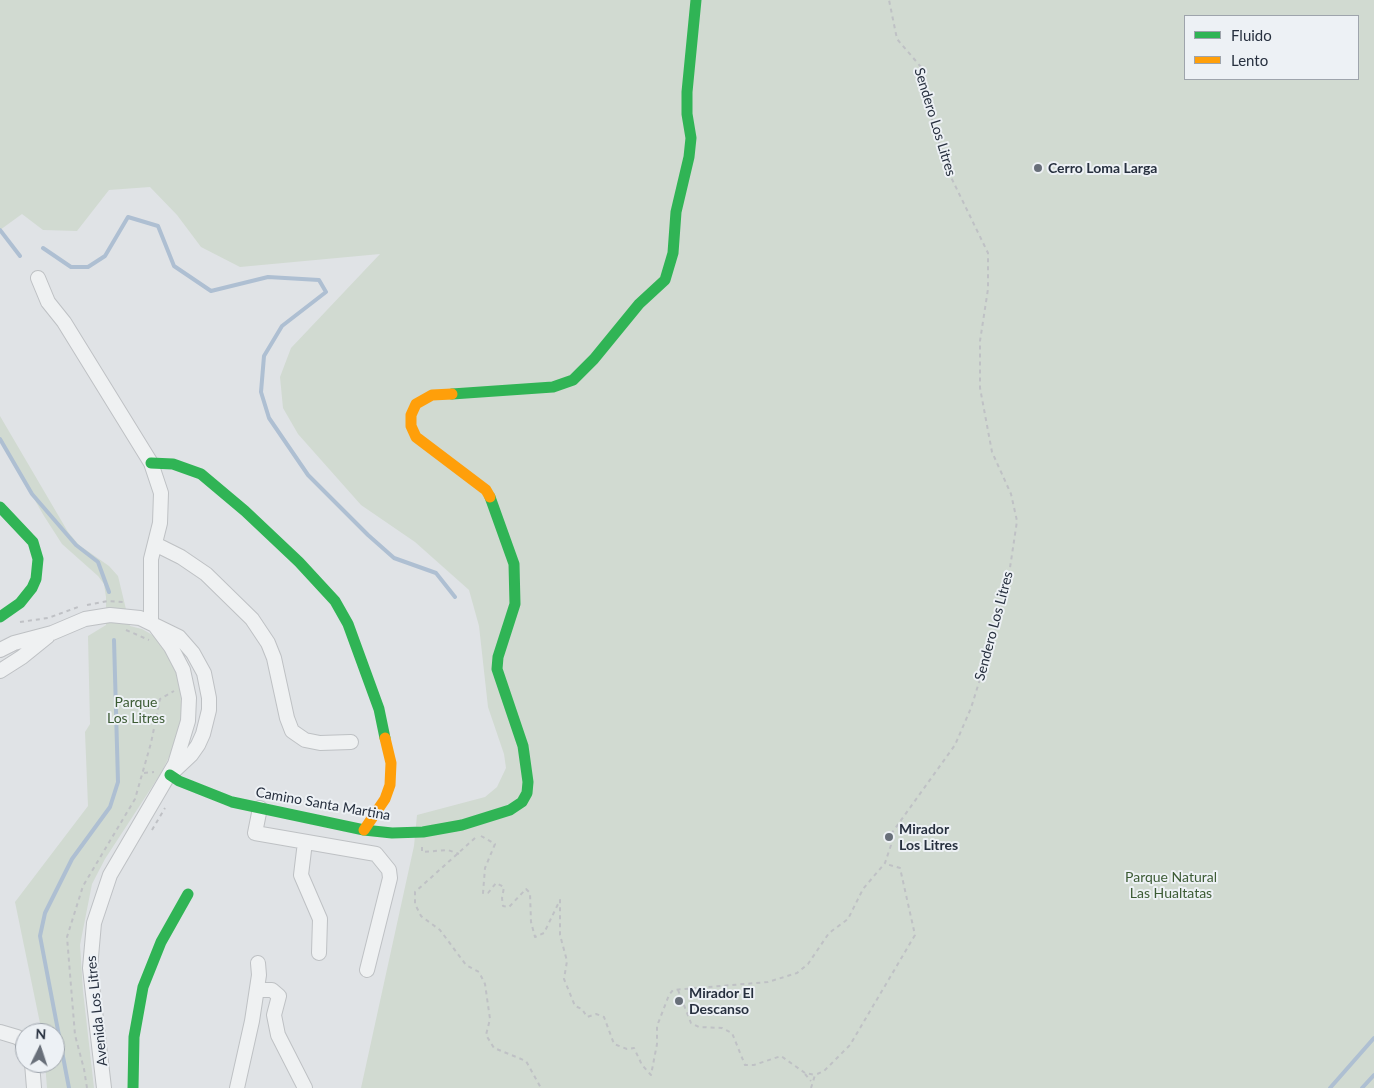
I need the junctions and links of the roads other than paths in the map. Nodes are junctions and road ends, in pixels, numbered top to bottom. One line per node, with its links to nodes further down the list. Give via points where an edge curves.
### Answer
1 (696, 0): 16 (street, Camino Santa Martina, via 686,114 689,157 676,212 673,253 665,280 639,304 573,380 553,388 432,395 416,404 411,415 416,437 486,490 494,504 514,564 515,604 497,669 523,746 527,793 522,802 510,810 462,825 415,832)
2 (38, 278): 3 (street, via 48,302 64,322)
3 (151, 463): 5 (street, via 161,493 160,523); 16 (street, via 173,464 201,474 259,524 335,600 348,624 379,709 391,763 390,785 385,798)
4 (0, 506): 6 (street, via 33,542 38,560 32,588 20,603)
5 (155, 544): 7 (street, via 151,559); 13 (street, via 206,574 252,619 274,658 292,731 305,740 320,743)
6 (0, 617)
7 (154, 625): 8 (street, Avenida Los Litres, via 130,616 110,615 85,619); 14 (street, Avenida Los Litres, via 182,666 189,698 186,732); 14 (street, Avenida Los Litres, via 179,637 193,653 204,674 209,698 207,722 198,745)
8 (52, 633): 9 (street, Avenida Los Litres); 11 (street, Avenida Los Litres)
9 (14, 643): 10 (street, Avenida Los Litres); 11 (street, via 20,648)
10 (0, 650)
11 (22, 657): 12 (street, Avenida Los Litres)
12 (0, 671)
13 (351, 742)
14 (170, 774): 15 (street, Camino Santa Martina, via 179,781 232,802); 27 (street, Avenida Los Litres, via 110,875 94,923 90,968)
15 (260, 808): 16 (street, Camino Santa Martina); 17 (street, via 255,833)
16 (364, 830)
17 (304, 842): 19 (street, via 301,875 320,919); 21 (street, via 376,854 389,870 390,878)
18 (188, 894): 28 (street, via 161,942 143,987 134,1037)
19 (319, 953)
20 (258, 963): 22 (street)
21 (367, 970)
22 (257, 990): 29 (street); 30 (street, via 272,990 279,996 274,1017 278,1035)
23 (0, 1032): 24 (street)
24 (15, 1036)
25 (33, 1073): 26 (street)
26 (34, 1088)
27 (104, 1088)
28 (133, 1088)
29 (237, 1088)
30 (305, 1088)

